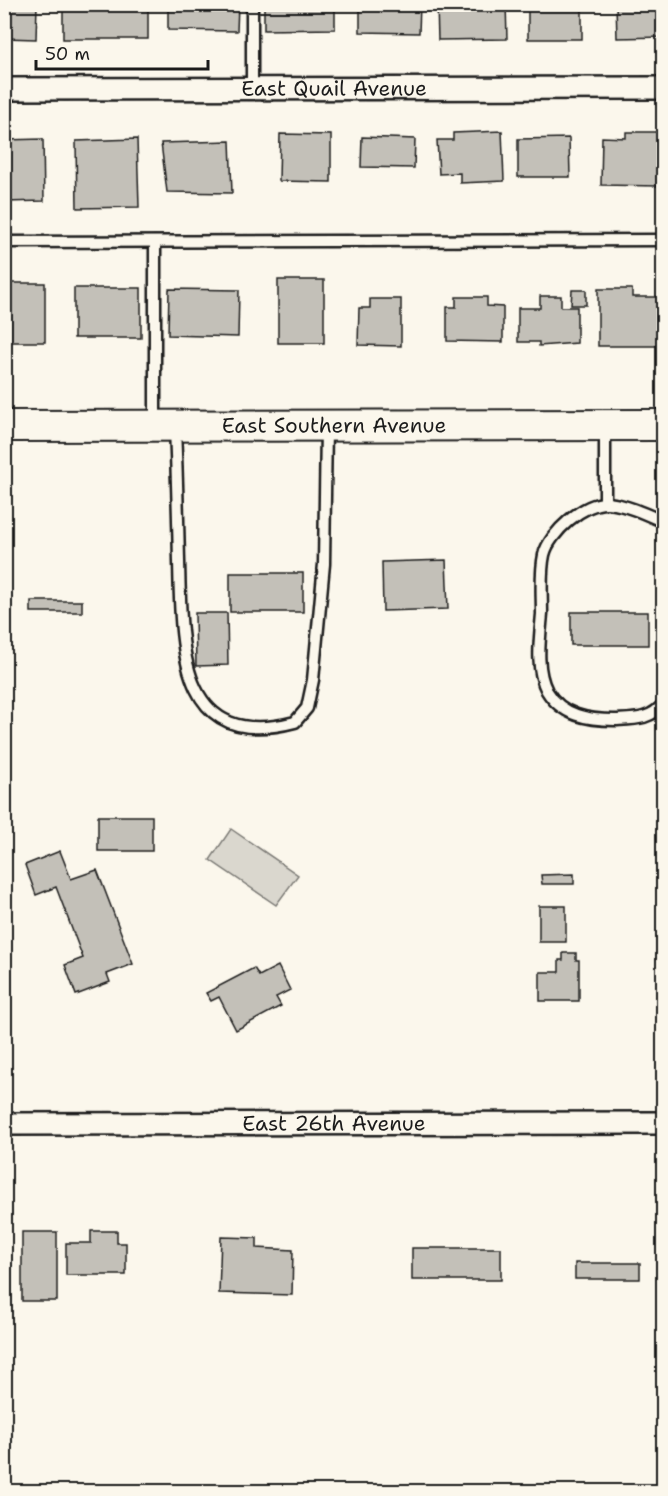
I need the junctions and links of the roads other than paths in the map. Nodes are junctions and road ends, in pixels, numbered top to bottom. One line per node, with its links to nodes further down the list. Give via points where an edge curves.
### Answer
1 (252, 4): 4 (lane)
2 (663, 88): 4 (street, East Quail Avenue)
3 (4, 89): 4 (street, East Quail Avenue)
4 (252, 89)
5 (663, 240): 7 (lane)
6 (4, 242): 7 (lane)
7 (155, 242): 8 (lane)
8 (165, 425): 9 (main road, East Southern Avenue); 9 (lane, via 186,662 208,707 220,719 248,728 295,722 307,708 324,564); 12 (main road, East Southern Avenue)
9 (326, 425): 10 (main road, East Southern Avenue)
10 (605, 425): 11 (main road, East Southern Avenue); 13 (lane)
11 (663, 425)
12 (4, 426)
13 (605, 502): 14 (lane, via 638,510); 15 (lane, via 557,529 544,554 542,676 548,692 564,708 588,720 641,719)
14 (663, 522)
15 (663, 703)
16 (663, 1123): 17 (street, East 26th Avenue)
17 (4, 1124)

